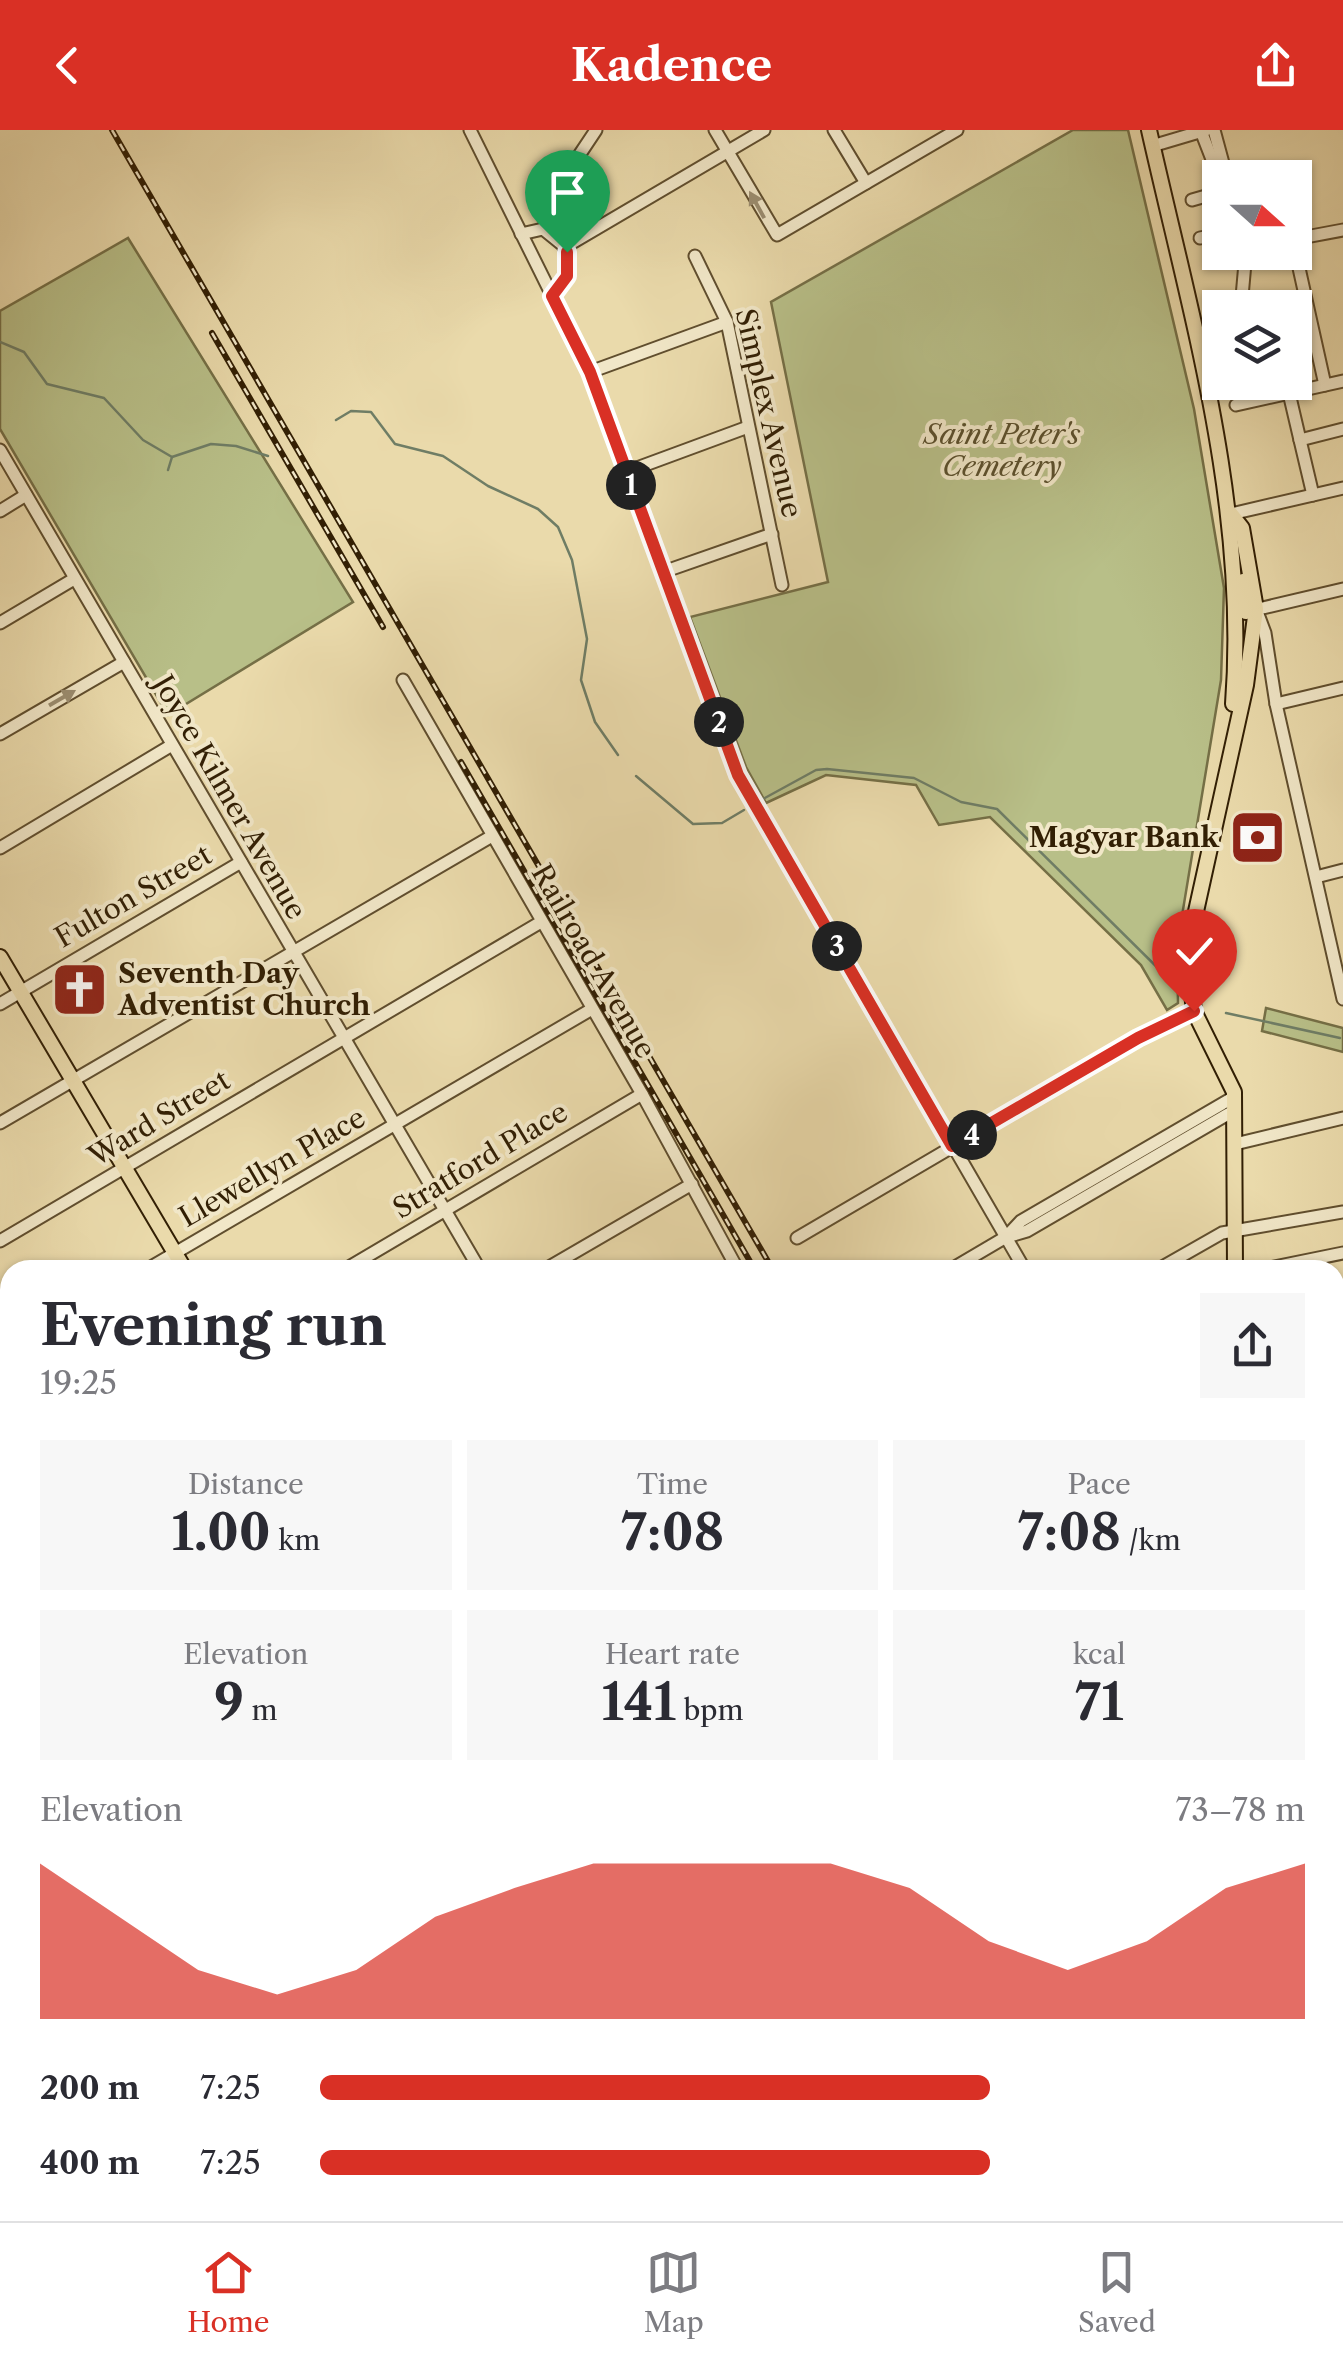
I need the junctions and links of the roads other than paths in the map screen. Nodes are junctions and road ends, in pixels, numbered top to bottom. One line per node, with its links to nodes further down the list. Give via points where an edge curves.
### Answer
1 (470, 130): 19 (street)
2 (596, 130): 17 (street)
3 (715, 130): 11 (street)
4 (764, 130): 11 (street)
5 (834, 130): 14 (street)
6 (957, 130): 8 (street)
7 (1207, 130): 9 (street); 10 (street)
8 (943, 134): 14 (street)
9 (1150, 138): 42 (main road, via 1212,395)
10 (1214, 151): 12 (street); 13 (street)
11 (727, 152): 14 (street, one-way to 11, via 782,235 772,233); 21 (street)
12 (1216, 160)
13 (1218, 160)
14 (866, 183)
15 (1202, 197): 16 (street)
16 (1192, 200)
17 (543, 229): 19 (street); 21 (street)
18 (1343, 230): 20 (street)
19 (520, 234): 24 (street)
20 (1312, 236)
21 (565, 248): 24 (street, via 567,276)
22 (695, 256): 25 (street, Simplex Avenue)
23 (1299, 270): 28 (street)
24 (552, 296): 26 (street)
25 (727, 322): 26 (street); 33 (street, Simplex Avenue)
26 (590, 372): 37 (street)
27 (1343, 381): 28 (street)
28 (1325, 385): 29 (street)
29 (1312, 386)
30 (1248, 400): 32 (street)
31 (1288, 400): 35 (street)
32 (1236, 404)
33 (748, 427): 37 (street); 43 (street, Simplex Avenue)
34 (1343, 428): 35 (street)
35 (1300, 440): 39 (street)
36 (0, 450): 40 (street, Joyce Kilmer Avenue)
37 (626, 472): 44 (street)
38 (1343, 488): 39 (street)
39 (1313, 494): 42 (street)
40 (26, 495): 41 (street); 45 (street, Joyce Kilmer Avenue)
41 (0, 510)
42 (1231, 514): 48 (main road, via 1230,554); 48 (main road, via 1242,528)
43 (772, 534): 44 (street); 46 (street, Simplex Avenue)
44 (663, 572): 81 (street, via 738,775)
45 (74, 580): 49 (street); 51 (street, Joyce Kilmer Avenue)
46 (782, 585)
47 (1343, 590): 48 (street)
48 (1246, 612): 50 (main road); 52 (street, via 1265,634); 57 (main road)
49 (0, 623)
50 (1252, 634): 52 (street); 57 (main road)
51 (124, 662): 56 (street, one-way to 51); 58 (street, Joyce Kilmer Avenue)
52 (1270, 676): 55 (street)
53 (403, 680): 59 (street, Railroad Avenue)
54 (1343, 688): 55 (street)
55 (1276, 704): 63 (street)
56 (0, 734)
57 (1230, 740): 72 (main road, via 1193,924)
58 (172, 745): 60 (street); 61 (street, Joyce Kilmer Avenue)
59 (492, 836): 64 (street, Railroad Avenue); 65 (street)
60 (0, 848)
61 (241, 862): 65 (street, Joyce Kilmer Avenue); 68 (street, Fulton Street)
62 (1343, 870): 63 (street)
63 (1316, 877): 67 (street)
64 (541, 922): 71 (street, Railroad Avenue); 73 (street, Ward Street)
65 (292, 952): 73 (street, Joyce Kilmer Avenue); 74 (street)
66 (0, 957): 68 (main road)
67 (1340, 966): 69 (street)
68 (20, 991): 70 (street, Fulton Street); 74 (main road)
69 (1343, 999)
70 (0, 1004)
71 (592, 1010): 75 (street, Railroad Avenue); 79 (street, Llewellyn Place)
72 (1194, 1011): 76 (main road); 81 (street)
73 (344, 1038): 79 (street, Joyce Kilmer Avenue); 82 (street, Ward Street)
74 (73, 1080): 78 (street); 82 (main road)
75 (642, 1094): 83 (street, Railroad Avenue); 84 (street, Stratford Place)
76 (1235, 1104): 80 (main road); 87 (street, via 1027,1232)
77 (1343, 1118): 80 (street)
78 (0, 1123)
79 (395, 1125): 84 (street, Joyce Kilmer Avenue); 90 (street, Llewellyn Place)
80 (1235, 1144): 86 (main road)
81 (952, 1146): 87 (street); 88 (street)
82 (124, 1168): 89 (street, Ward Street); 90 (main road)
83 (692, 1184): 96 (street); 97 (street, Railroad Avenue)
84 (445, 1210): 94 (street, Stratford Place); 95 (street, Joyce Kilmer Avenue)
85 (1343, 1212): 86 (street)
86 (1235, 1231): 100 (street); 101 (main road)
87 (1006, 1237): 98 (street); 99 (street)
88 (797, 1238)
89 (0, 1241)
90 (175, 1253): 92 (street, Llewellyn Place); 93 (main road)
91 (1343, 1254): 102 (street)
92 (163, 1260)
93 (179, 1260)
94 (361, 1260)
95 (474, 1260)
96 (561, 1260)
97 (733, 1260)
98 (967, 1260)
99 (1019, 1260)
100 (1175, 1260)
101 (1235, 1260)
102 (1312, 1260)

